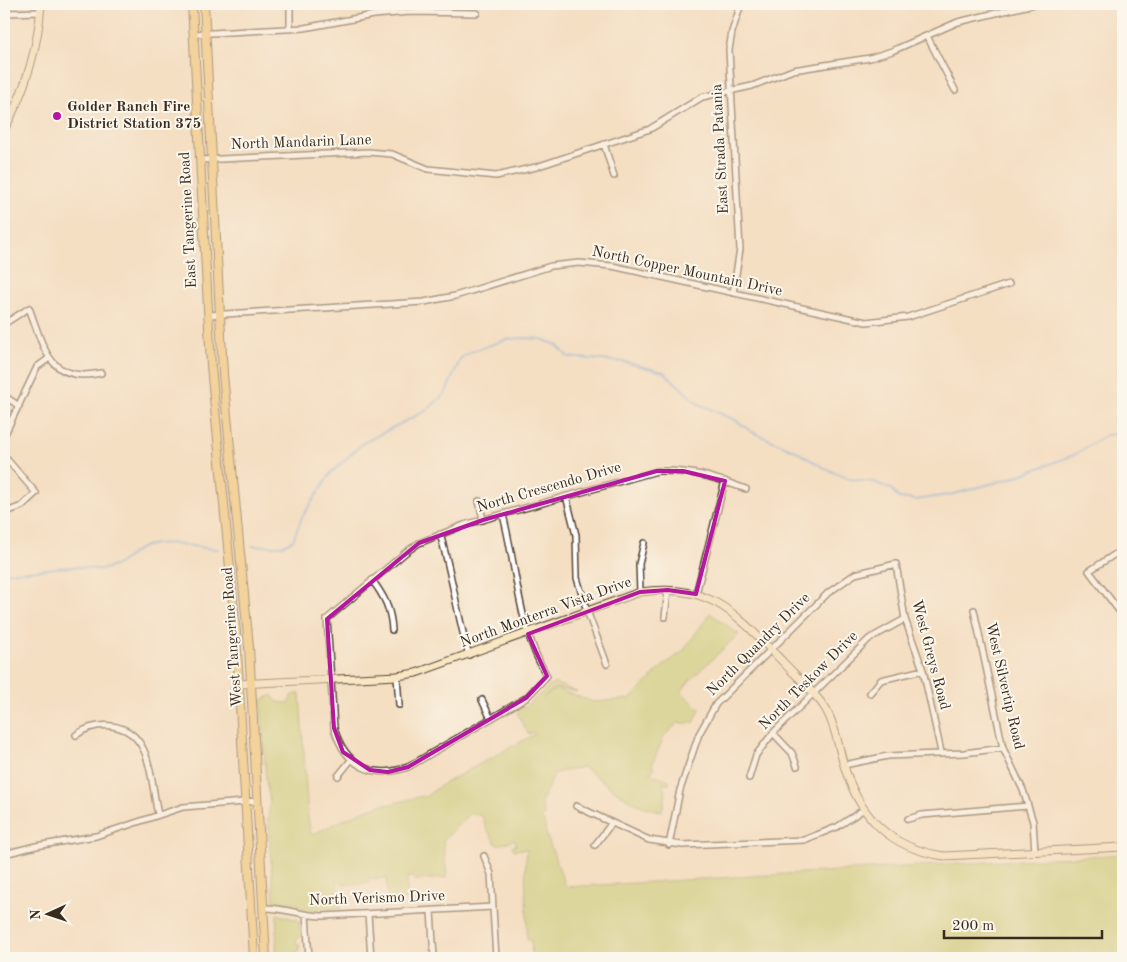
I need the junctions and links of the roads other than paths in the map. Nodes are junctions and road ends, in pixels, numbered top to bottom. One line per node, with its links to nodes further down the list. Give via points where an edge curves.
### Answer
1 (41, 4): 7 (street)
2 (192, 4): 12 (main road, East Tangerine Road)
3 (204, 4): 11 (main road, East Tangerine Road)
4 (290, 4): 10 (street)
5 (741, 4): 15 (street, East Strada Patania, via 729,45)
6 (1034, 4): 13 (street, North Mandarin Lane, via 970,18)
7 (40, 12): 8 (street); 16 (street, via 28,72)
8 (4, 13)
9 (477, 13): 10 (street, via 384,14)
10 (290, 29): 11 (street)
11 (206, 33): 12 (street); 18 (main road, East Tangerine Road)
12 (194, 34): 19 (main road, East Tangerine Road)
13 (927, 36): 14 (street); 15 (street, North Mandarin Lane, via 870,58 794,70)
14 (955, 90)
15 (730, 91): 17 (street, North Mandarin Lane, via 698,98 657,126); 22 (street, East Strada Patania, via 740,249)
16 (4, 130)
17 (604, 144): 18 (street, North Mandarin Lane, via 536,167 496,176 428,169 392,154); 20 (street)
18 (212, 159): 19 (street, North Mandarin Lane); 23 (main road, East Tangerine Road)
19 (200, 160): 24 (main road, East Tangerine Road)
20 (614, 176)
21 (1010, 284): 22 (street, North Copper Mountain Drive, via 908,317 876,322 846,319)
22 (733, 293): 23 (street, North Copper Mountain Drive, via 612,266 579,263 539,268 431,301)
23 (220, 314): 24 (street, North Copper Mountain Drive); 61 (main road, West Tangerine Road)
24 (208, 315): 60 (main road, West Tangerine Road)
25 (4, 324): 26 (street, via 29,308)
26 (48, 359): 27 (street, via 65,372 86,376); 29 (street, via 36,367)
27 (101, 373)
28 (6, 397): 29 (street)
29 (18, 406): 30 (street)
30 (4, 436)
31 (4, 456): 36 (street, via 36,493 22,506)
32 (725, 481): 33 (street, North Crescendo Drive); 34 (street, North Crescendo Drive, via 683,470 657,471); 46 (street)
33 (746, 489)
34 (566, 496): 37 (street, North Crescendo Drive); 48 (street, via 576,535 577,578)
35 (479, 501): 38 (street)
36 (4, 514)
37 (503, 515): 38 (street, North Crescendo Drive); 53 (street)
38 (483, 520): 39 (street, North Crescendo Drive)
39 (440, 534): 43 (street, North Crescendo Drive, via 406,552); 55 (street)
40 (644, 543): 45 (street, via 639,564)
41 (1123, 549): 50 (street, via 1089,571)
42 (896, 564): 51 (street, West Greys Road); 54 (street, North Quandry Drive, via 855,574 828,593)
43 (372, 580): 52 (street, via 389,607); 59 (street, North Crescendo Drive, via 328,619)
44 (668, 590): 45 (street, North Monterra Vista Drive); 46 (street, North Monterra Vista Drive); 49 (street)
45 (640, 592): 48 (street, North Monterra Vista Drive)
46 (696, 594): 54 (street, North Monterra Vista Drive, via 732,612)
47 (974, 610): 69 (street, West Silvertip Road)
48 (587, 611): 53 (street, North Monterra Vista Drive); 56 (street)
49 (665, 616)
50 (1123, 616)
51 (905, 619): 57 (street, West Greys Road); 62 (street, North Teskow Drive, via 868,640)
52 (392, 630)
53 (528, 634): 55 (street, North Monterra Vista Drive); 66 (street, via 547,676 526,698)
54 (771, 650): 62 (street, North Monterra Vista Drive); 84 (street, North Quandry Drive, via 716,704 699,734 680,790)
55 (469, 655): 58 (street, North Monterra Vista Drive, via 434,668)
56 (607, 664)
57 (923, 670): 63 (street, via 880,680); 70 (street, West Greys Road)
58 (397, 676): 59 (street, North Monterra Vista Drive); 65 (street)
59 (330, 680): 61 (street, North Monterra Vista Drive); 71 (street, via 334,728 338,742)
60 (239, 684): 61 (street, North Monterra Vista Drive); 77 (main road, West Tangerine Road)
61 (251, 684): 76 (main road, West Tangerine Road)
62 (813, 693): 67 (street, North Teskow Drive); 72 (street, North Monterra Vista Drive, via 830,718)
63 (870, 693)
64 (482, 700): 66 (street)
65 (399, 705)
66 (491, 719): 71 (street, via 397,771 370,770)
67 (773, 733): 73 (street, via 792,753); 75 (street, North Teskow Drive, via 756,755)
68 (76, 735): 81 (street, via 89,727 105,725 122,728 137,738 147,755)
69 (1003, 748): 70 (street); 79 (street, West Silvertip Road)
70 (941, 752): 72 (street, via 888,756)
71 (351, 760): 74 (street)
72 (844, 765): 80 (street, North Monterra Vista Drive)
73 (797, 766)
74 (338, 776)
75 (749, 778)
76 (257, 801): 77 (street); 91 (main road, West Tangerine Road)
77 (246, 802): 81 (street, via 195,805); 95 (main road, West Tangerine Road)
78 (576, 806): 83 (street)
79 (1028, 806): 82 (street, via 922,815); 87 (street, West Silvertip Road, via 1033,822)
80 (863, 810): 84 (street, via 837,827 804,840); 87 (street, North Monterra Vista Drive, via 893,838 931,854 959,856)
81 (158, 814): 88 (street, via 96,836)
82 (908, 820)
83 (611, 824): 84 (street); 85 (street)
84 (669, 845)
85 (594, 846)
86 (1123, 847): 87 (street, North Monterra Vista Drive)
87 (1035, 852)
88 (4, 854)
89 (484, 856): 90 (street, via 490,870)
90 (493, 907): 92 (street, North Verismo Drive); 100 (street)
91 (263, 908): 94 (street, North Verismo Drive); 96 (main road, West Tangerine Road)
92 (431, 910): 93 (street, North Verismo Drive); 99 (street)
93 (368, 914): 94 (street, North Verismo Drive); 98 (street)
94 (306, 915): 97 (street)
95 (254, 958)
96 (266, 958)
97 (309, 958)
98 (371, 958)
99 (434, 958)
100 (496, 958)

